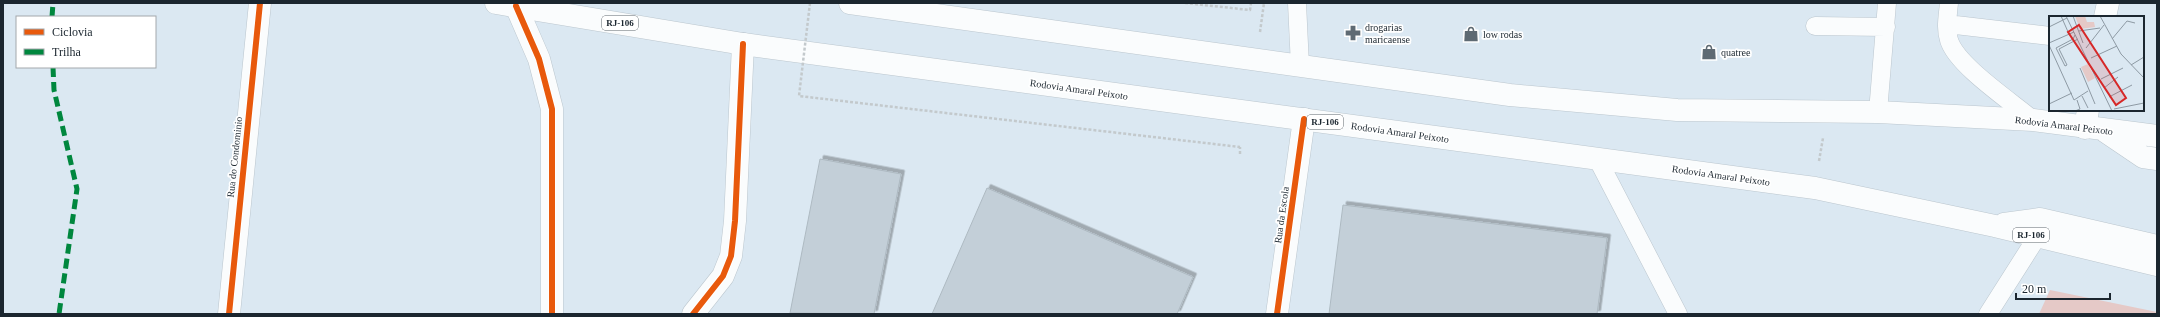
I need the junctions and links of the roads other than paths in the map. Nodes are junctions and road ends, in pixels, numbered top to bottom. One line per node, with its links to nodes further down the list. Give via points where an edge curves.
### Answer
1 (260, 3): 26 (main road, Rua do Condominio)
2 (850, 3): 14 (main road, Rodovia Amaral Peixoto)
3 (1297, 3): 14 (lane)
4 (1887, 3): 11 (lane)
5 (1949, 3): 9 (lane)
6 (2108, 3): 8 (main road)
7 (506, 4): 13 (main road, Rodovia Amaral Peixoto / RJ-106); 27 (main road, via 538,59 552,109)
8 (2105, 16)
9 (1947, 24): 12 (lane); 17 (lane, via 1949,40 1960,59)
10 (1815, 26): 11 (lane)
11 (1886, 27): 15 (lane)
12 (2049, 36)
13 (743, 44): 16 (main road, Rodovia Amaral Peixoto / RJ-106); 28 (main road, via 732,256 723,276)
14 (1300, 66): 15 (main road, Rodovia Amaral Peixoto, via 1510,95 1677,110)
15 (1878, 112): 17 (main road, Rodovia Amaral Peixoto)
16 (1304, 119): 20 (main road, Rodovia Amaral Peixoto / RJ-106); 29 (main road, Rua da Escola)
17 (2033, 120): 18 (main road, Rodovia Amaral Peixoto)
18 (2092, 123): 19 (main road, Rodovia Amaral Peixoto); 21 (main road, via 2143,157)
19 (2157, 136)
20 (1597, 158): 22 (main road, Rodovia Amaral Peixoto / RJ-106, via 1815,188); 30 (lane)
21 (2157, 159)
22 (1995, 226): 23 (main road, Rodovia Amaral Peixoto / RJ-106); 24 (main road, via 2040,219)
23 (2037, 237): 25 (main road, Rodovia Amaral Peixoto / RJ-106); 31 (lane)
24 (2157, 246)
25 (2157, 265)
26 (228, 314)
27 (552, 314)
28 (693, 314)
29 (1277, 314)
30 (1678, 314)
31 (1988, 314)

